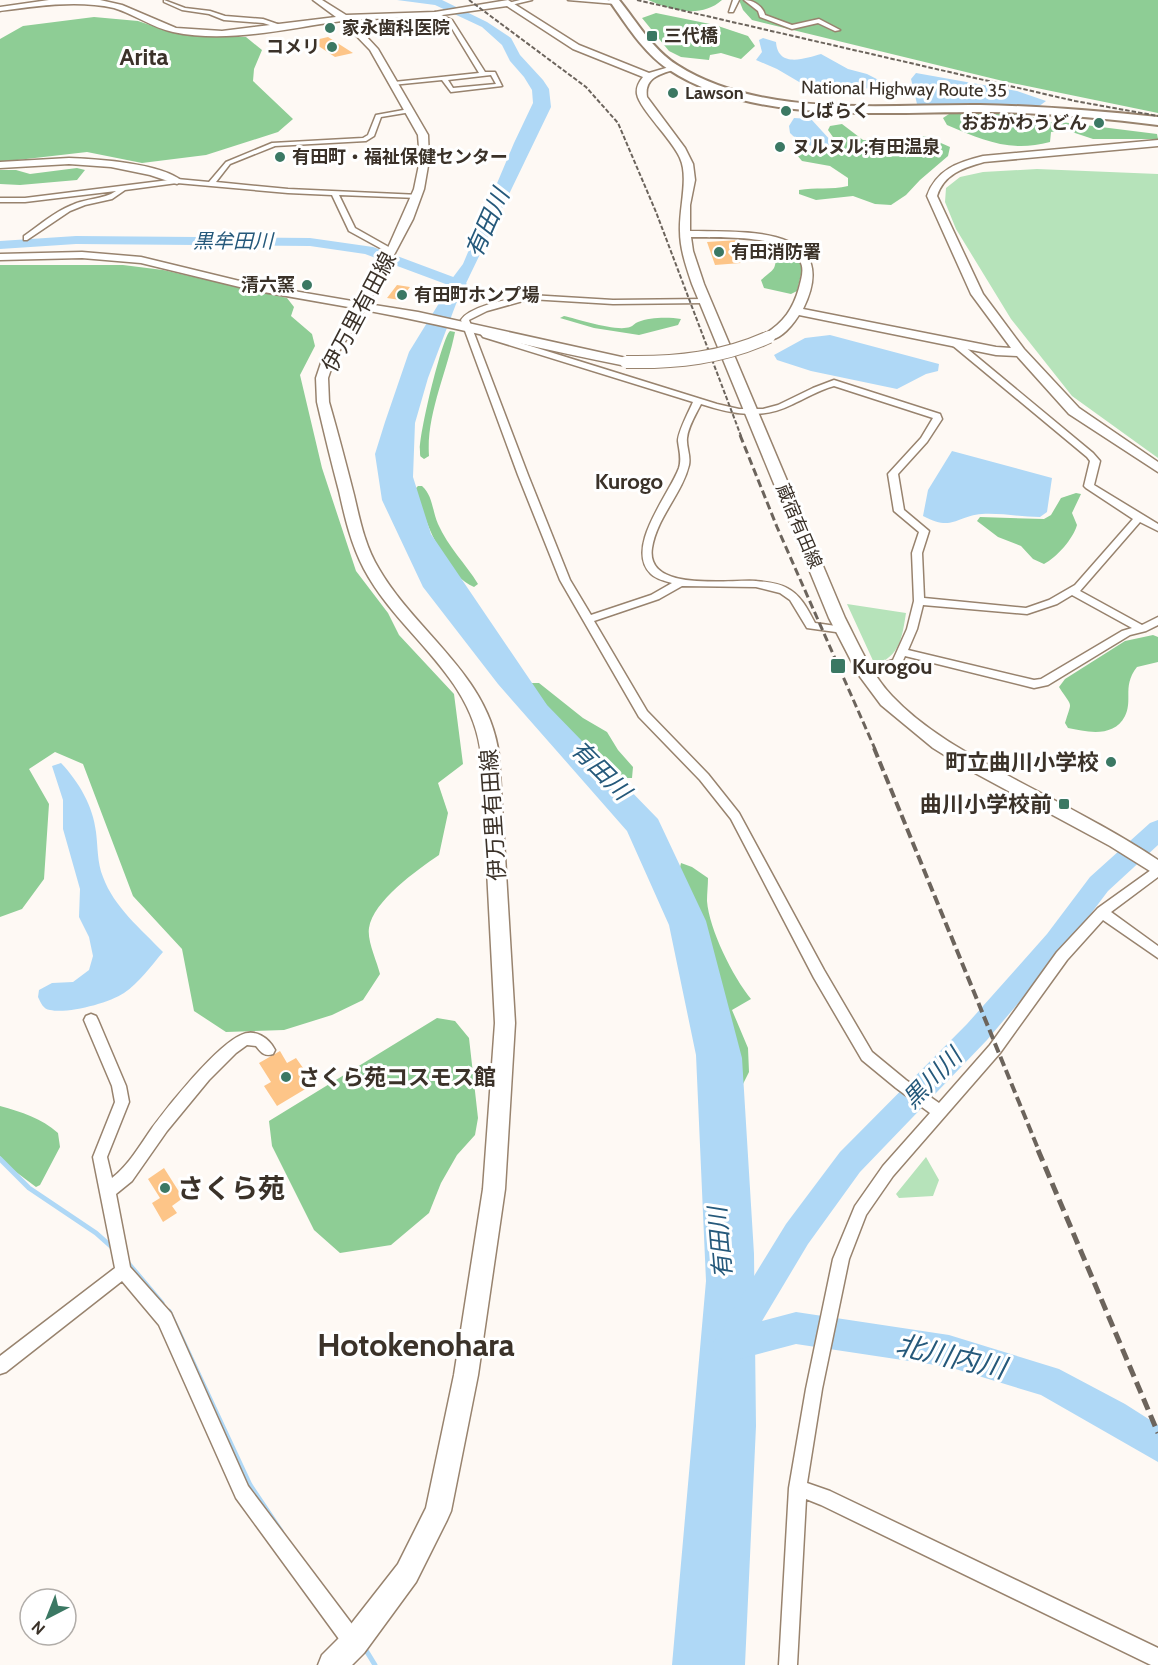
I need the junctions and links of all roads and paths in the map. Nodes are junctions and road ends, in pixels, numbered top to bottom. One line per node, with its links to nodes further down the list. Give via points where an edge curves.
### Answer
1 (317, 0): 12 (street, 伊万里有田線)
2 (528, 0): 8 (street)
3 (571, 0): 6 (street)
4 (736, 0): 10 (street)
5 (747, 0): 14 (street, via 761,10 762,16 785,25 795,27 819,21)
6 (615, 1): 15 (highway, National Highway Route 35)
7 (165, 2): 13 (street, via 224,18 264,21)
8 (505, 2): 11 (street); 17 (street, via 576,47)
9 (0, 9): 13 (street, via 84,1 109,4 188,32 222,34)
10 (731, 11)
11 (438, 14): 12 (street); 16 (street, via 450,21)
12 (344, 18): 13 (street); 19 (street, 伊万里有田線, via 374,49)
13 (283, 27)
14 (837, 30)
15 (673, 67): 17 (street); 21 (highway, National Highway Route 35, via 729,92 791,104 1004,109)
16 (483, 74): 18 (street); 18 (street, via 493,73 500,85 451,90)
17 (648, 76): 30 (street, 蔵宿有田線, via 639,90 642,98 682,150 688,164)
18 (444, 78): 19 (street)
19 (394, 84): 20 (street, 伊万里有田線)
20 (409, 111): 25 (street, via 378,116 371,136 364,140 292,142 261,148 228,163); 28 (street, 伊万里有田線, via 426,149)
21 (1158, 121)
22 (1158, 143): 40 (street, via 983,159 954,169 937,183 932,196 977,294)
23 (0, 165): 24 (street, via 68,159 102,161 131,165)
24 (177, 181): 25 (street); 26 (street)
25 (212, 183): 27 (street)
26 (122, 188): 29 (street); 31 (street, via 116,196 80,204)
27 (334, 192): 28 (street); 32 (street, via 352,229)
28 (418, 196): 32 (street, 伊万里有田線)
29 (0, 200)
30 (685, 234): 34 (street, 蔵宿有田線); 36 (street, via 760,237 799,252 808,274)
31 (27, 238)
32 (391, 252): 35 (street, 伊万里有田線)
33 (0, 257): 35 (street, via 82,255 141,260 252,287)
34 (705, 301): 37 (street, via 614,302 530,297 484,309 466,317); 42 (street, 蔵宿有田線)
35 (360, 304): 37 (street); 65 (street, 伊万里有田線, via 328,360 322,378 323,402 360,548 368,565 465,687 485,727 490,755 505,1023 494,1189 466,1375 438,1511 407,1573)
36 (797, 311): 38 (street, bridge, via 786,326 769,337 738,351 694,361 626,362); 39 (street)
37 (466, 325): 38 (street); 49 (street, via 550,543)
38 (480, 328): 41 (street, via 486,334)
39 (955, 343): 40 (street); 44 (street, via 1090,455 1095,461 1089,486)
40 (1020, 352): 43 (street, via 1074,411)
41 (698, 400): 42 (street); 46 (street, via 682,439 682,470 649,537 648,563 653,572)
42 (750, 412): 48 (street, via 789,405 818,387 834,383 937,416 924,440 894,474 899,511 924,531 917,553); 52 (street, 蔵宿有田線)
43 (1158, 468)
44 (1139, 518): 45 (street); 47 (street, via 1096,570)
45 (1158, 528)
46 (681, 582): 49 (street, via 655,597); 52 (street, via 767,585 792,596 811,626)
47 (1072, 591): 48 (street, via 1027,611); 51 (street)
48 (919, 601): 53 (street)
49 (587, 620): 60 (street, via 643,714 704,777 735,816 867,1056)
50 (1158, 620): 51 (street)
51 (1142, 629): 53 (street, via 1126,633 1044,682 1034,684)
52 (843, 630): 54 (street, 蔵宿有田線)
53 (902, 652): 54 (street, via 897,662)
54 (866, 674): 55 (street, 蔵宿有田線, via 887,701 939,744 1116,841)
55 (1158, 870): 56 (street)
56 (1102, 912): 57 (street); 60 (street, via 1062,956 995,1048)
57 (1158, 953)
58 (91, 1020): 61 (street, via 122,1102 100,1157)
59 (268, 1050): 61 (street, via 259,1040 245,1039 231,1049 162,1126 127,1176)
60 (938, 1109): 64 (street, via 860,1211 841,1259)
61 (108, 1191): 62 (street)
62 (123, 1271): 63 (street); 65 (street, via 165,1319 242,1492)
63 (0, 1366)
64 (798, 1488): 66 (street); 68 (street)
65 (354, 1643): 67 (street, 伊万里有田線)
66 (1158, 1658)
67 (332, 1665)
68 (788, 1665)

